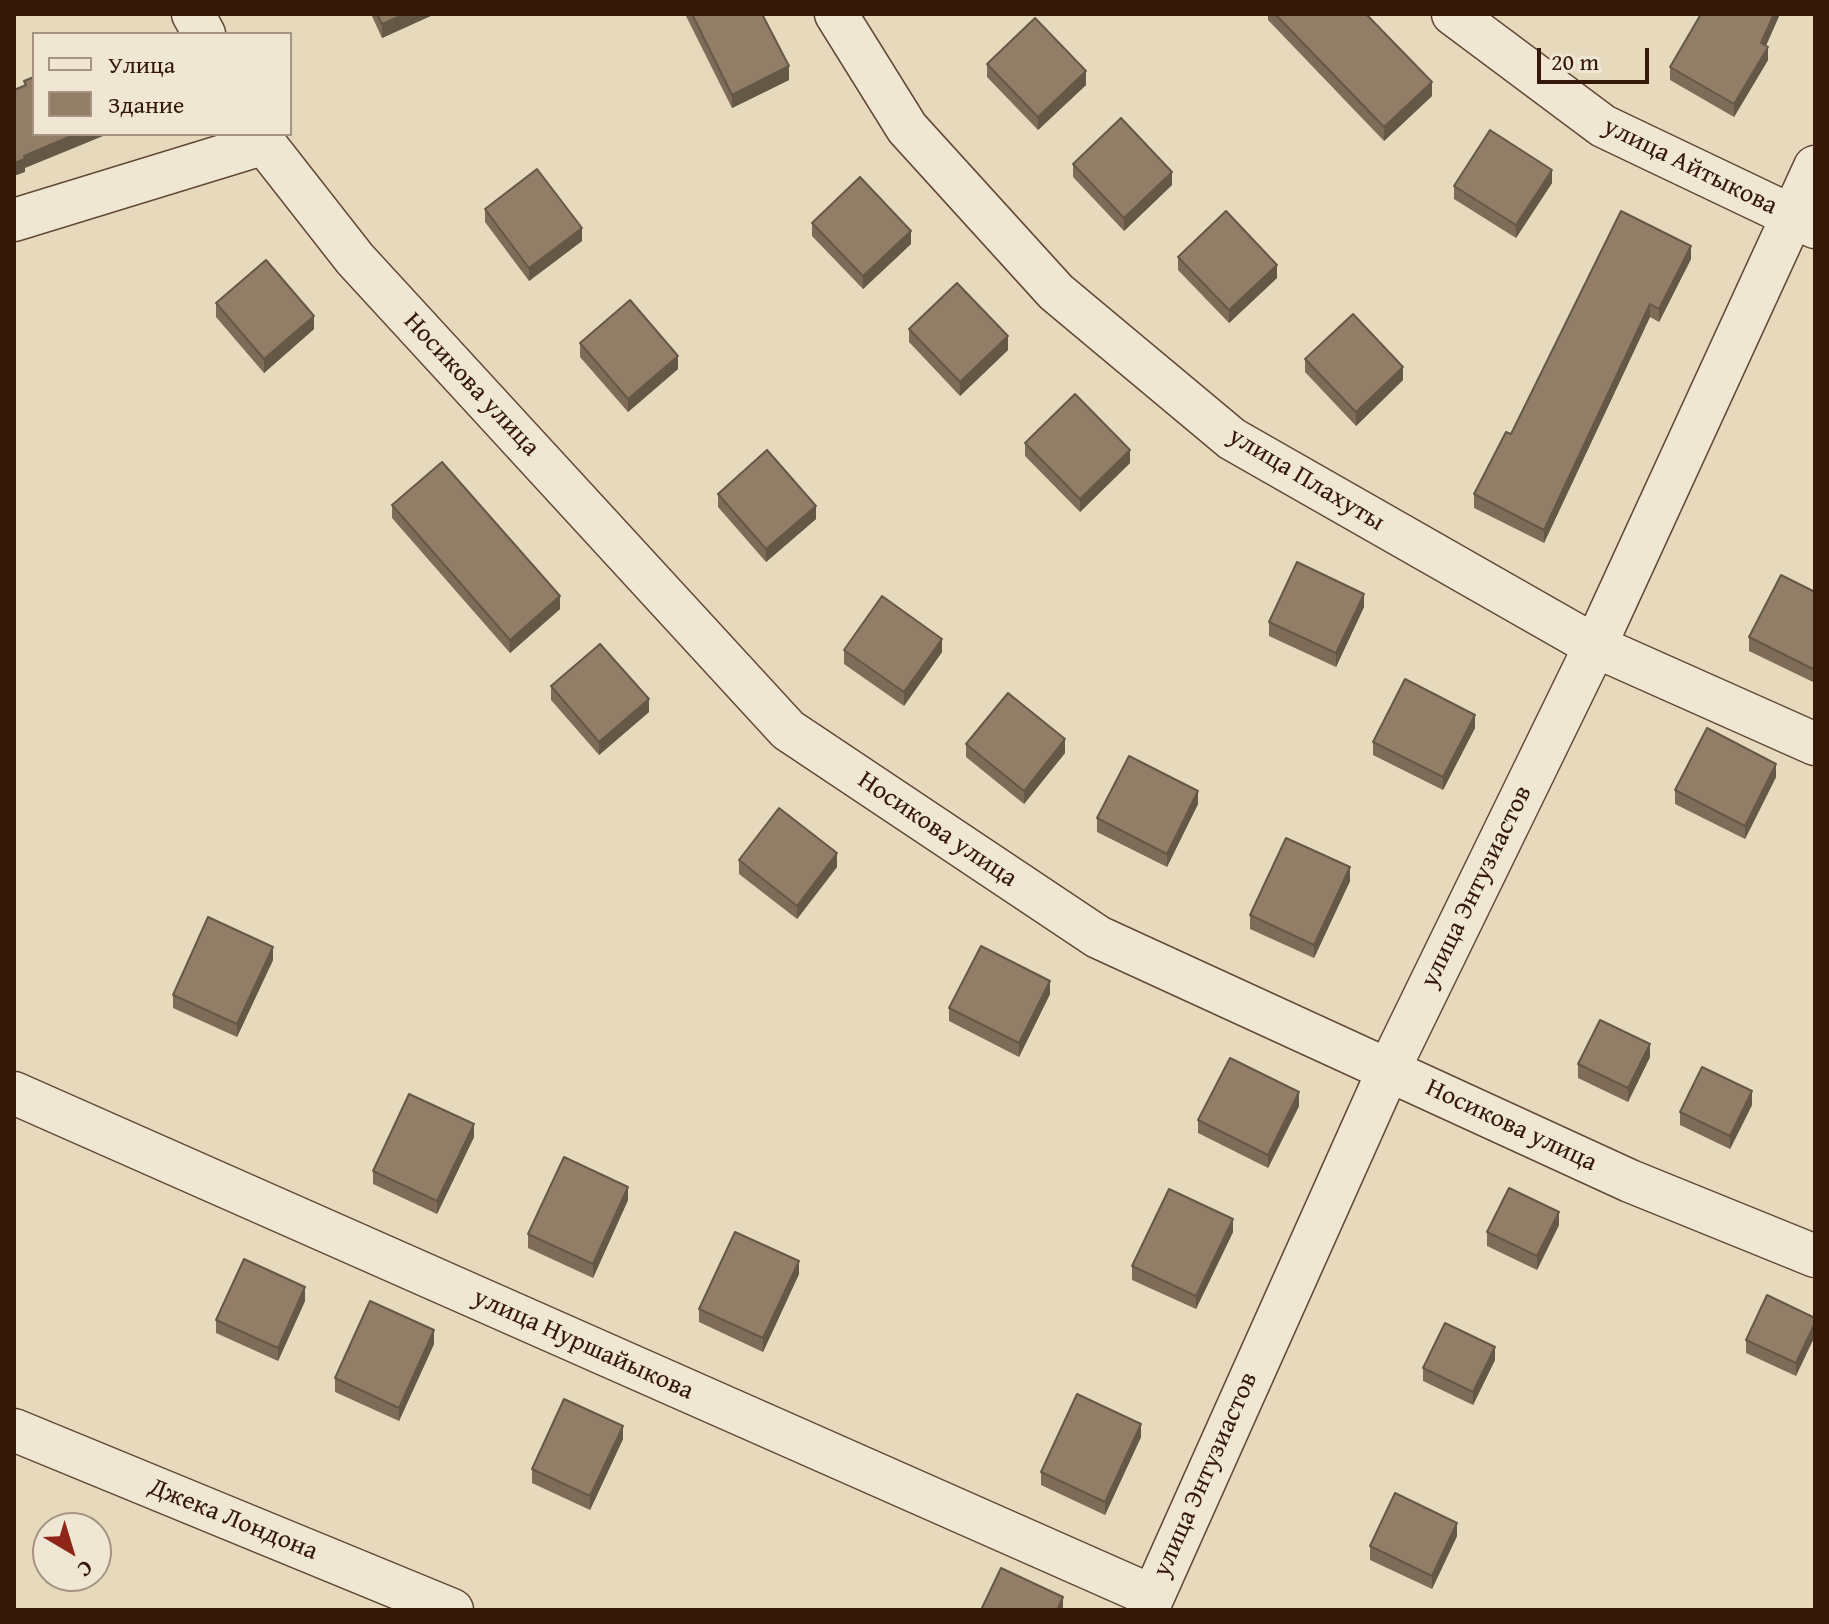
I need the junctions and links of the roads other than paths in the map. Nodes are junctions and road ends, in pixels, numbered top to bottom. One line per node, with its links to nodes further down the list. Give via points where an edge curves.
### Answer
1 (193, 14): 4 (street)
2 (836, 14): 9 (street, улица Плахуты, via 907,128 1045,281 1220,429)
3 (1453, 14): 8 (street, улица Айтыкова, via 1603,126)
4 (203, 32)
5 (259, 139): 7 (street); 11 (street, Носикова улица, via 355,259 788,730 1098,937)
6 (1815, 167): 8 (street, улица Энтузиастов)
7 (14, 220)
8 (1804, 222): 9 (street, улица Энтузиастов)
9 (1595, 646): 10 (street, улица Плахуты); 11 (street, улица Энтузиастов)
10 (1815, 744)
11 (1389, 1069): 13 (street, Носикова улица, via 1630,1181); 15 (street, улица Энтузиастов)
12 (14, 1093): 15 (street, улица Нуршайыкова)
13 (1815, 1256)
14 (14, 1430): 16 (street, Джека Лондона)
15 (1149, 1603)
16 (452, 1610)

